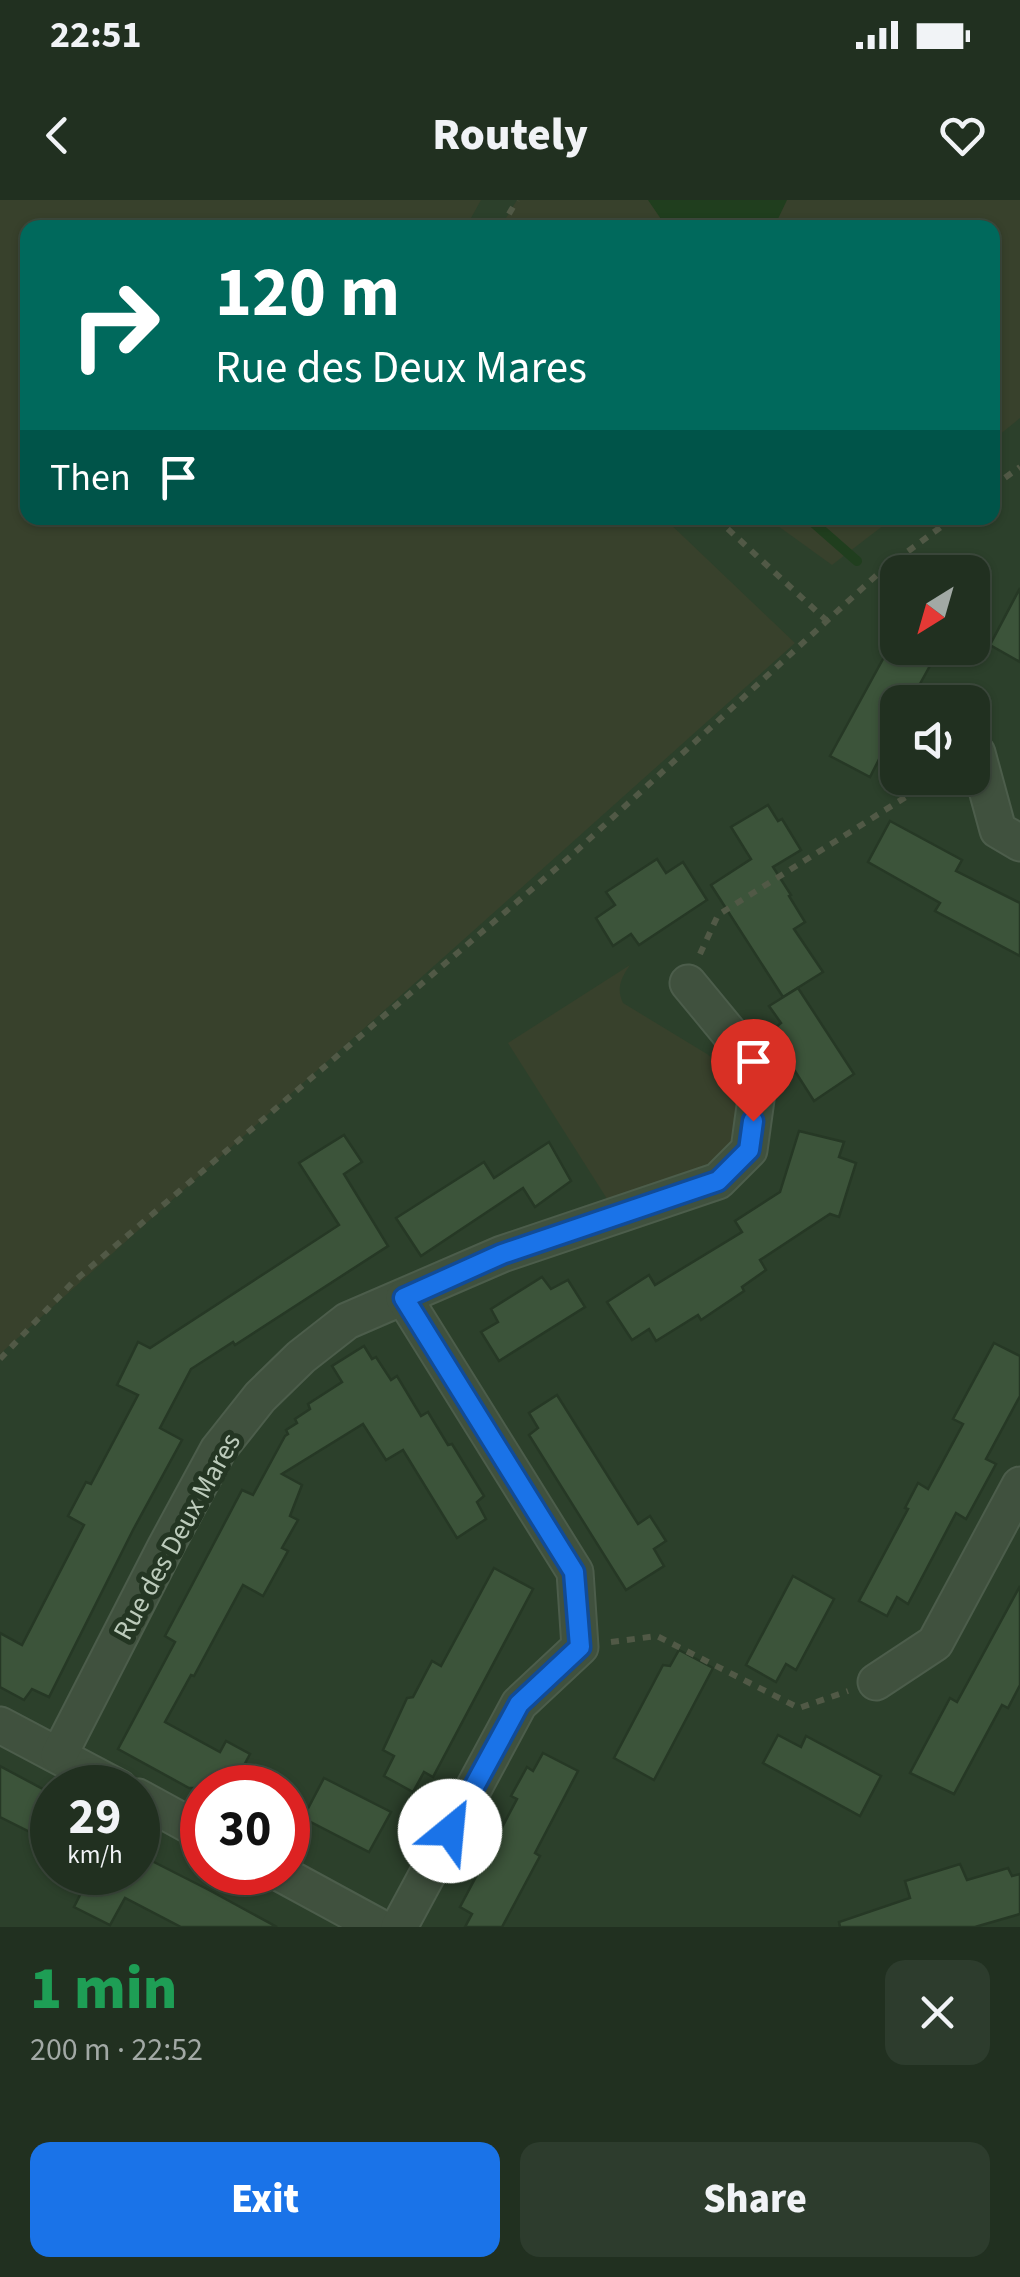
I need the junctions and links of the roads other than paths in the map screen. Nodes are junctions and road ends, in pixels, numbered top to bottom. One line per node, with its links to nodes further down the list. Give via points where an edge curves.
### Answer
1 (988, 795): 2 (street, via 998,830)
2 (1020, 843)
3 (688, 983): 4 (street, Rue des Deux Mares, via 734,1040 757,1092 749,1150 718,1181 502,1254)
4 (404, 1298): 8 (street, Rue des Deux Mares, via 347,1321 301,1357 218,1450); 12 (street, via 574,1572 580,1647 519,1704)
5 (1020, 1485): 6 (street, via 934,1642)
6 (876, 1682)
7 (0, 1725): 8 (street)
8 (59, 1755): 9 (street)
9 (77, 1765)
10 (310, 1889): 11 (street)
11 (379, 1927)
12 (398, 1927)

